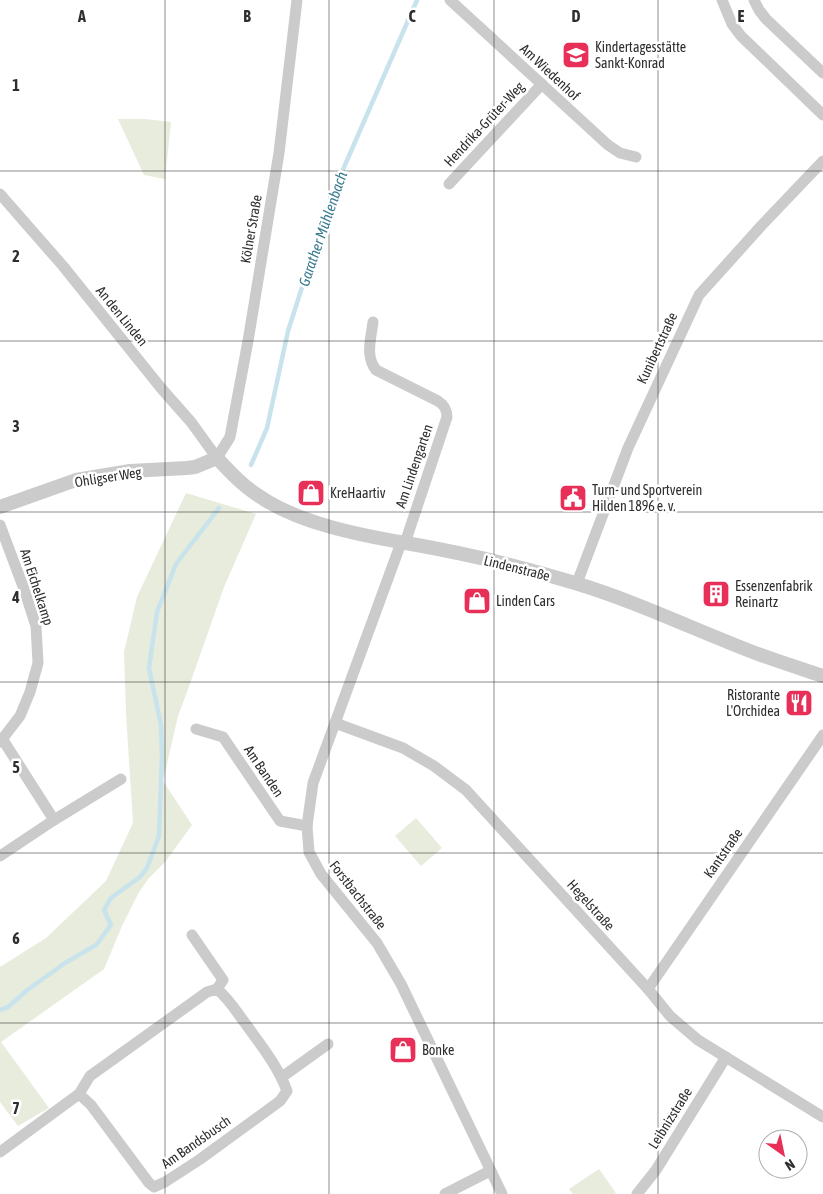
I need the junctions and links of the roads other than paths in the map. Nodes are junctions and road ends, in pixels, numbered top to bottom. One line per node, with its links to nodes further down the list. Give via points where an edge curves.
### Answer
1 (297, 0): 13 (street, Kölner Straße, via 279,153 248,341 230,437)
2 (450, 0): 6 (street, Am Wiedenhof)
3 (722, 0): 7 (street, via 741,36)
4 (754, 0): 5 (street, via 766,19)
5 (823, 73)
6 (542, 84): 8 (street, Am Wiedenhof, via 608,145 620,153); 10 (street, Hendrika-Grüter-Weg)
7 (823, 115)
8 (636, 157)
9 (823, 161): 17 (street, Kunibertstraße, via 699,295 628,448)
10 (449, 184)
11 (0, 194): 13 (street, An den Linden, via 63,266)
12 (373, 322): 16 (street, Am Lindengarten, via 369,355 376,370 438,401 447,412)
13 (217, 458): 14 (street, Ohligser Weg, via 187,468 130,471 76,480); 16 (street, Lindenstraße, via 247,488 281,509 324,525)
14 (0, 507)
15 (0, 525): 22 (street, Am Eichelkamp, via 36,626 38,663 20,716)
16 (403, 543): 17 (street, Lindenstraße, via 514,565); 19 (street, Forstbachstraße)
17 (577, 583): 18 (street, Lindenstraße, via 759,655)
18 (823, 676)
19 (335, 723): 25 (street, Forstbachstraße, via 313,782); 29 (street, Hegelstraße, via 403,748 466,790)
20 (196, 729): 25 (street, Am Banden, via 223,737 280,821)
21 (823, 734): 29 (street, Kantstraße)
22 (1, 741): 24 (street, Am Eichelkamp)
23 (122, 779): 24 (street)
24 (54, 820): 26 (street)
25 (307, 826): 36 (street, Forstbachstraße, via 309,852 322,874 377,943 401,984)
26 (0, 856)
27 (192, 935): 28 (street, via 223,980)
28 (218, 989): 32 (street); 33 (street, via 207,992 90,1076)
29 (648, 989): 31 (street, Hegelstraße, via 670,1016 698,1040)
30 (328, 1044): 32 (street)
31 (726, 1057): 34 (street, Hegelstraße); 39 (street, Leibnizstraße, via 656,1170)
32 (282, 1077): 33 (street, Am Bandsbusch, via 286,1090 280,1101 199,1160 154,1187)
33 (80, 1094): 35 (street)
34 (823, 1117)
35 (0, 1152)
36 (490, 1171): 37 (street); 38 (street, Forstbachstraße)
37 (445, 1194)
38 (502, 1194)
39 (637, 1194)

